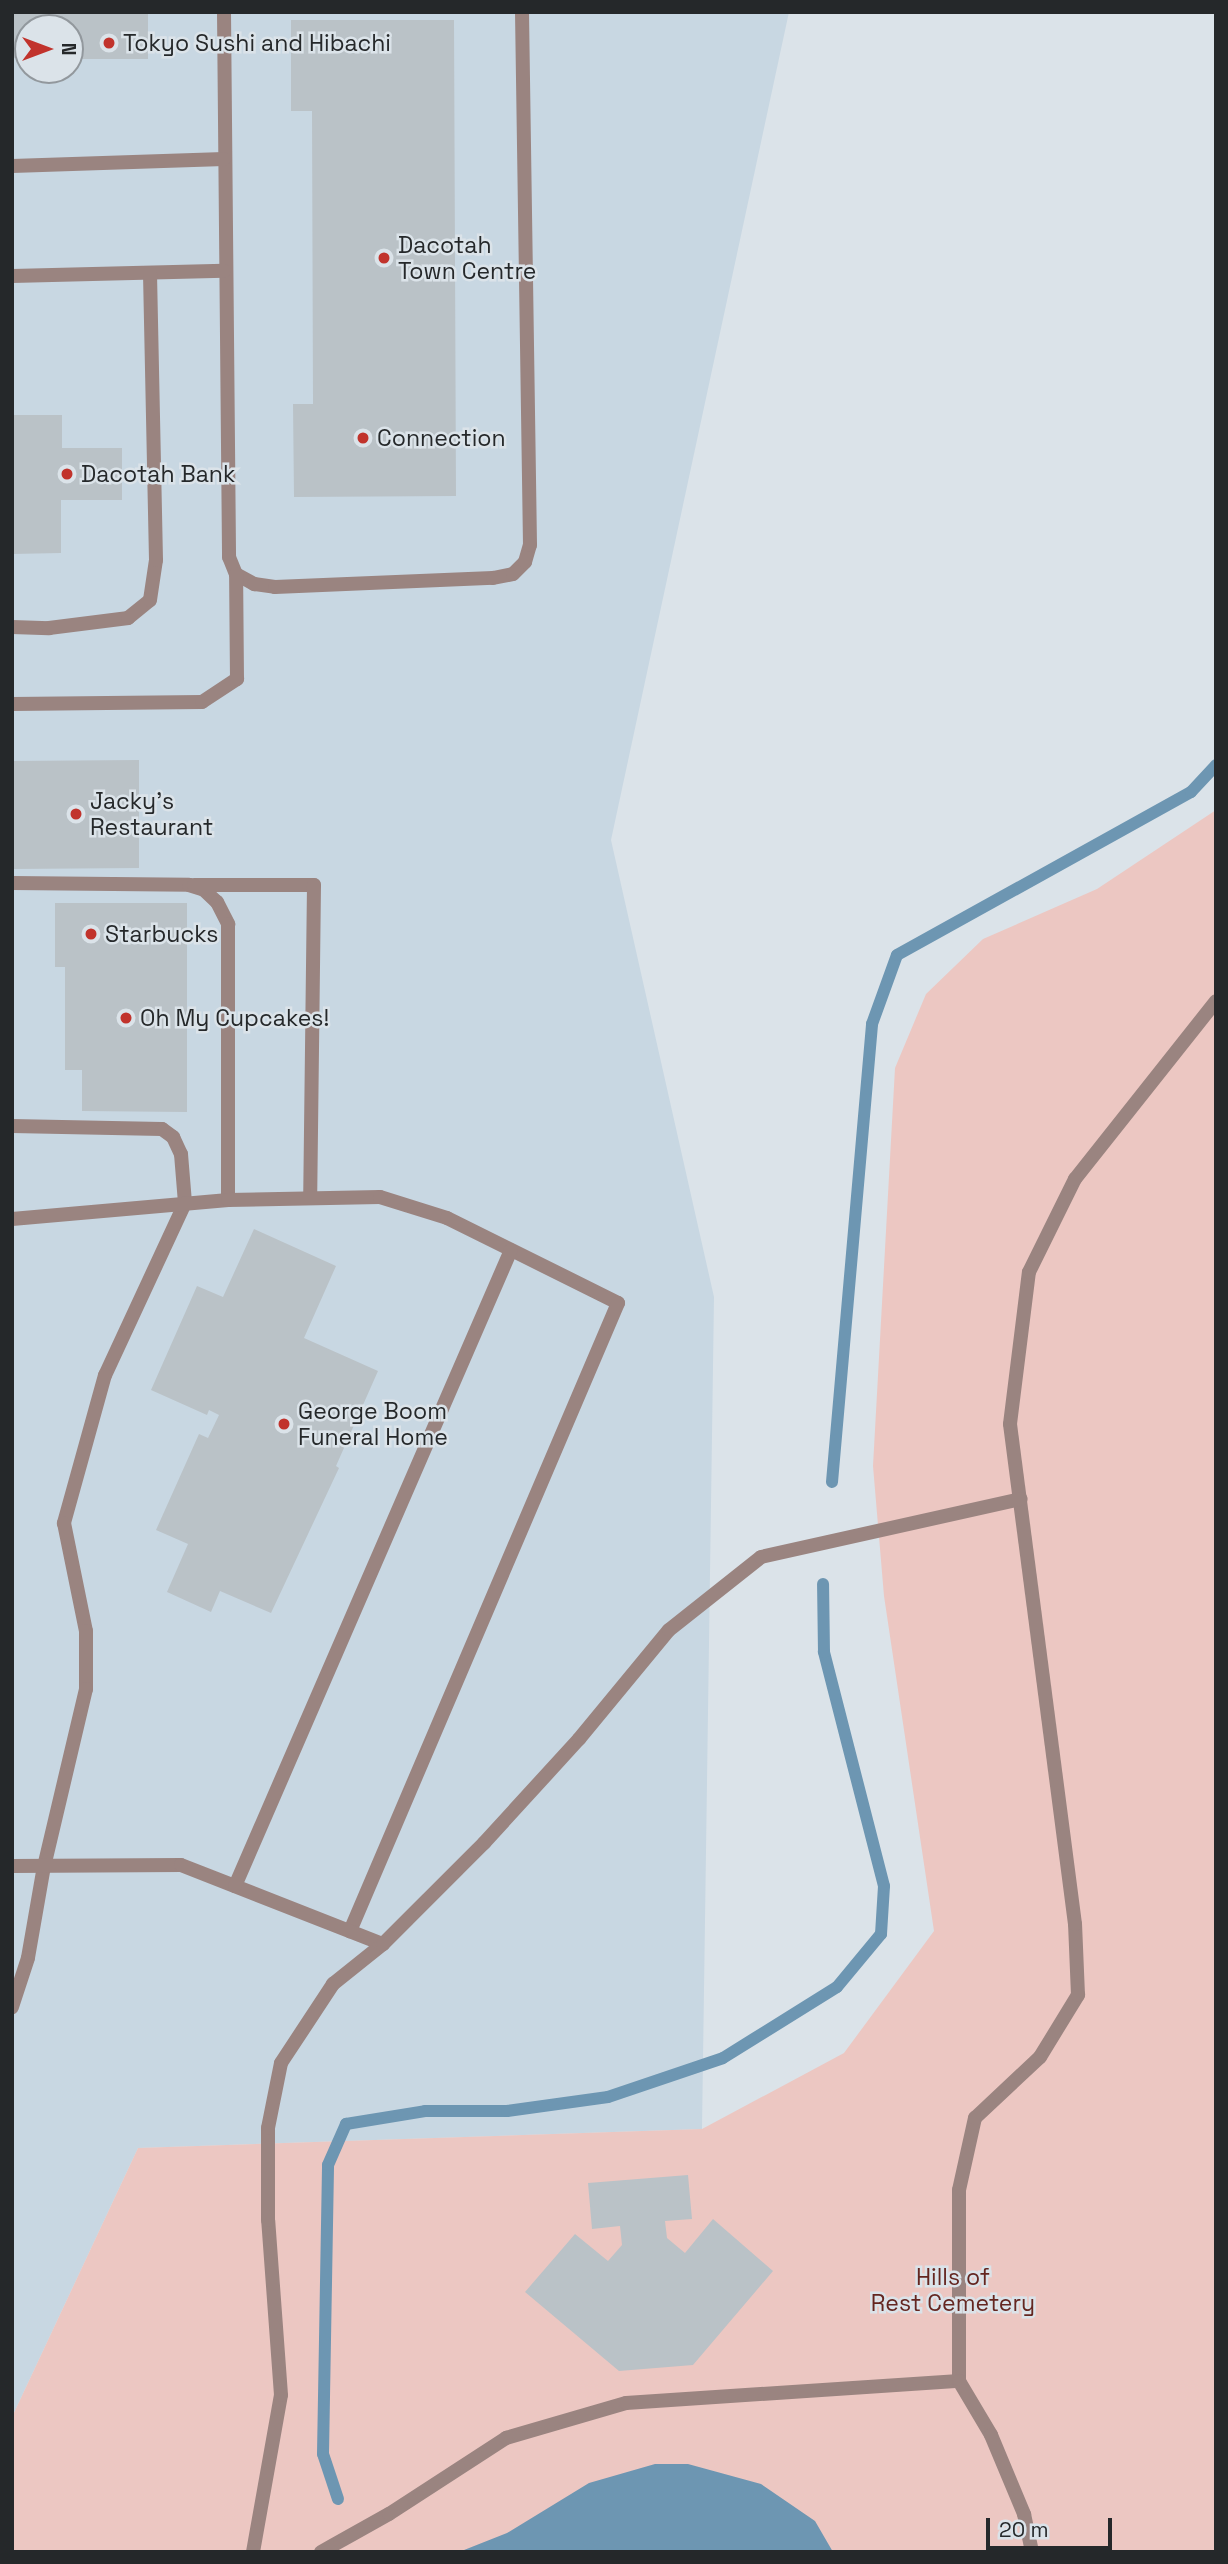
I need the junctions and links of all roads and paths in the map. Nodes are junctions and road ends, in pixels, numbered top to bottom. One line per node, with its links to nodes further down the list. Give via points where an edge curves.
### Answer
1 (224, 12): 3 (lane)
2 (522, 12): 8 (lane, via 530,545 525,562 513,574 493,578 289,587 254,584)
3 (224, 159): 4 (lane); 5 (lane)
4 (12, 166)
5 (224, 271): 6 (lane); 8 (lane, via 229,556)
6 (150, 273): 7 (lane); 9 (lane, via 156,560 150,600 128,618 50,628)
7 (12, 276)
8 (236, 574): 10 (lane, via 237,679 202,702)
9 (12, 627)
10 (12, 704)
11 (12, 883): 12 (lane)
12 (189, 885): 15 (lane, via 314,885); 16 (lane, via 204,890 217,902 228,924)
13 (1216, 1001): 20 (lane, via 1075,1179 1029,1272 1010,1424)
14 (12, 1126): 17 (lane, via 162,1129 173,1137 181,1154)
15 (310, 1197): 16 (lane); 19 (lane, via 380,1197 447,1218)
16 (228, 1200): 17 (lane)
17 (185, 1203): 18 (lane); 22 (lane, via 104,1375 64,1523 86,1632 86,1689)
18 (12, 1219)
19 (511, 1250): 23 (lane); 24 (lane, via 618,1303)
20 (1021, 1499): 25 (lane, via 761,1558 669,1630 579,1740); 27 (lane, via 1075,1924 1078,1995 1040,2057 975,2118 959,2190)
21 (12, 1866): 22 (lane)
22 (44, 1866): 23 (lane, via 181,1865); 26 (lane, via 28,1958)
23 (235, 1886): 24 (lane)
24 (350, 1931): 25 (lane)
25 (383, 1944): 28 (lane, via 333,1984 282,2063 268,2128 268,2220 282,2395)
26 (12, 2007)
27 (959, 2381): 29 (lane, via 626,2403 506,2438 390,2514); 30 (lane, via 991,2435 1024,2514)
28 (253, 2552)
29 (321, 2552)
30 (1032, 2552)

